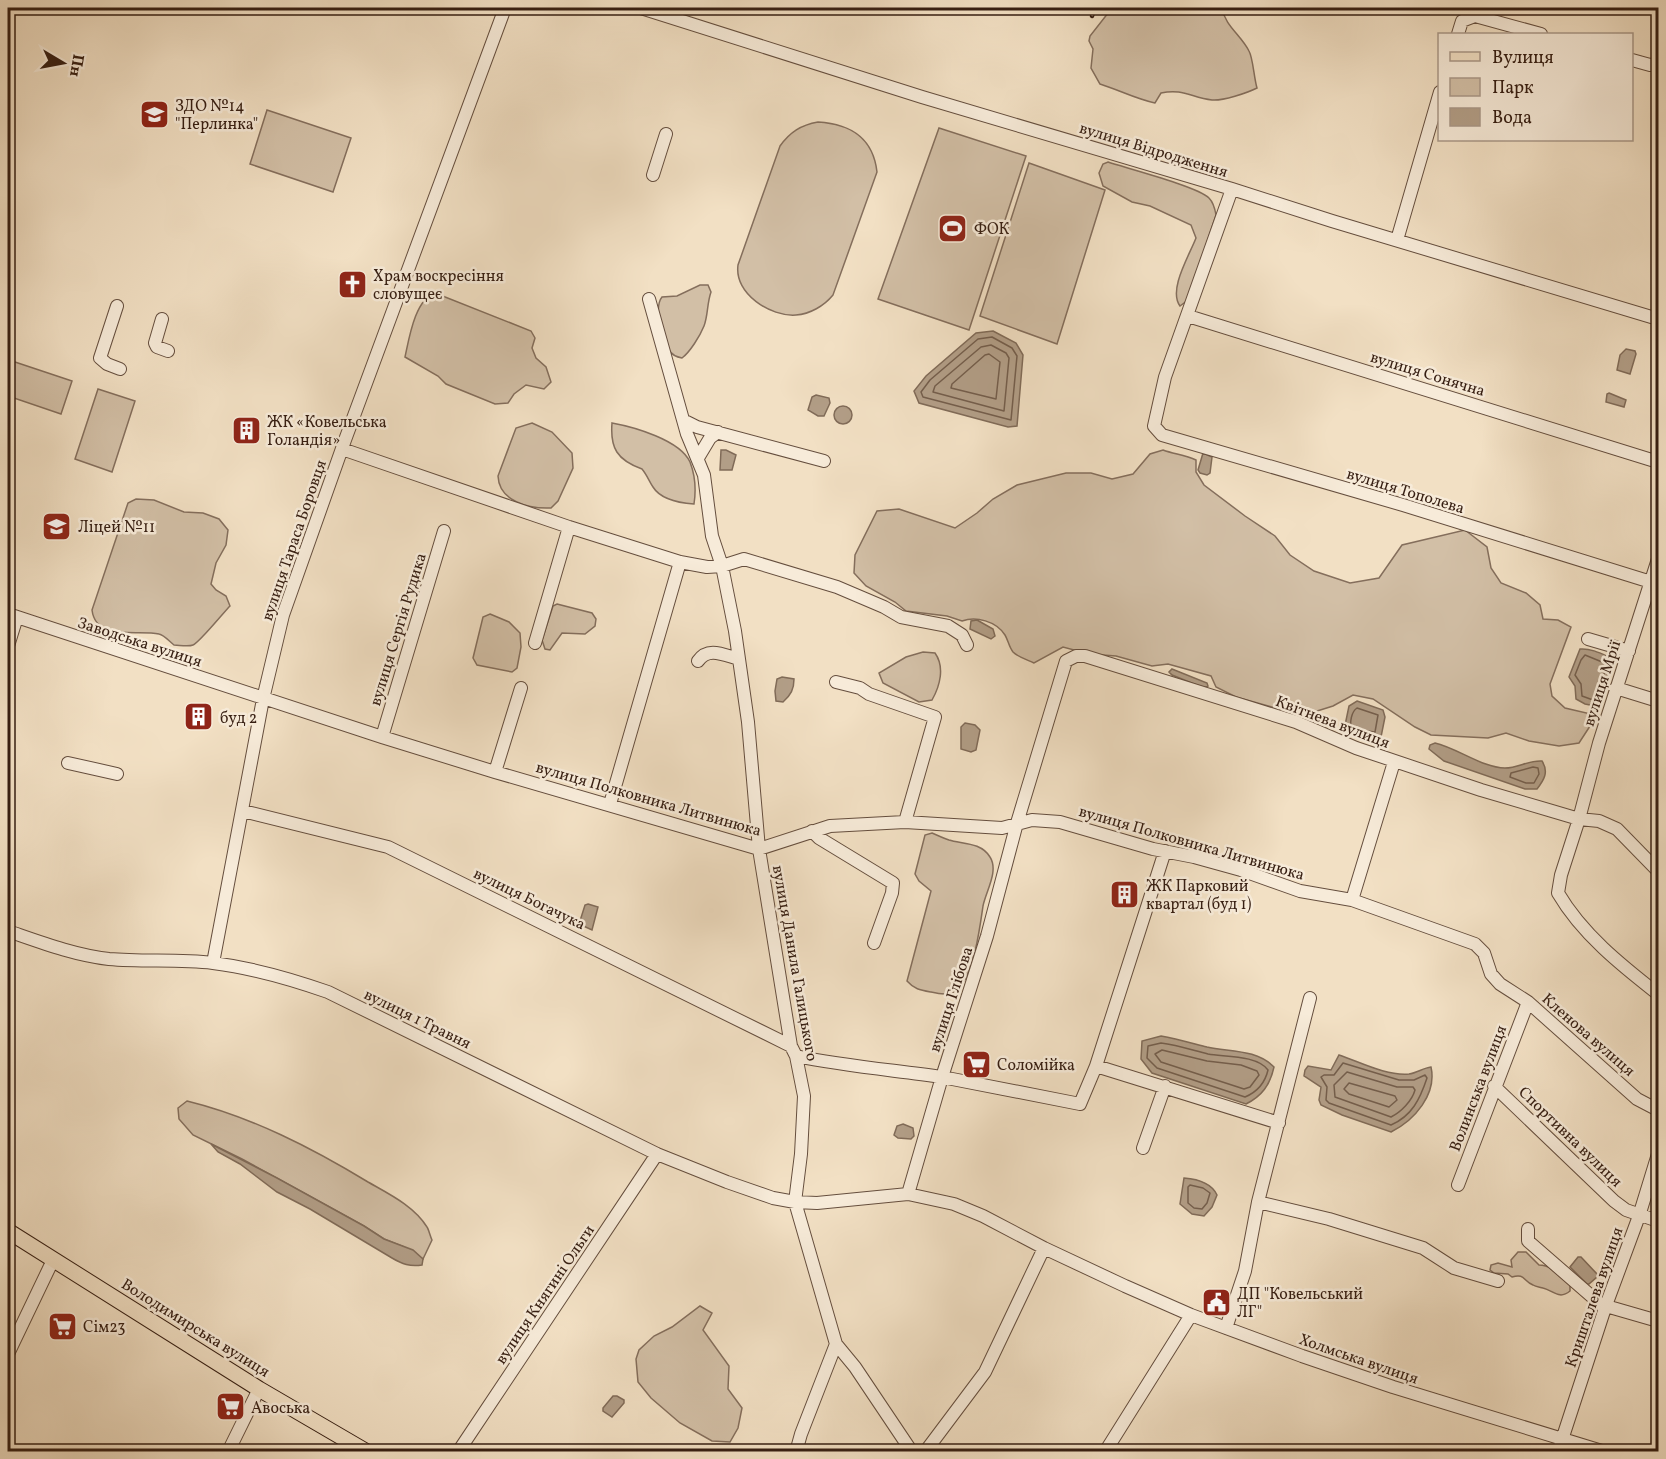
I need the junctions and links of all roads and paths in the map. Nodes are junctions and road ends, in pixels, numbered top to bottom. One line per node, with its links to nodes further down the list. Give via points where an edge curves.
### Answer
1 (505, 8): 21 (street, вулиця Тараса Боровця)
2 (641, 8): 10 (street, вулиця Відродження)
3 (1458, 33): 4 (street, via 1462,21 1475,16)
4 (1537, 33)
5 (1633, 60): 6 (street)
6 (1659, 64)
7 (1438, 99): 11 (street)
8 (666, 134): 9 (street)
9 (653, 175)
10 (1232, 189): 11 (street, вулиця Відродження); 14 (street)
11 (1397, 240): 16 (street, вулиця Відродження)
12 (649, 299): 19 (street, вулиця Данила Галицького)
13 (117, 306): 18 (street, via 100,358)
14 (1188, 316): 24 (street, вулиця Сонячна); 30 (street, вулиця Тополева, via 1165,377 1154,426 1162,435)
15 (162, 318): 17 (street, via 155,343)
16 (1659, 320)
17 (168, 351)
18 (120, 369)
19 (685, 421): 20 (street); 22 (street, вулиця Данила Галицького)
20 (718, 432): 22 (street); 23 (street)
21 (342, 449): 25 (street); 43 (street, вулиця Тараса Боровця, via 283,615)
22 (698, 458): 29 (street, вулиця Данила Галицького, via 712,536)
23 (824, 461)
24 (1659, 462)
25 (569, 527): 28 (street); 33 (street)
26 (444, 531): 45 (street, вулиця Сергія Рудика)
27 (1659, 559): 30 (street, вулиця Мрії)
28 (680, 562): 29 (street); 50 (street)
29 (722, 566): 34 (street, via 744,559 837,587 901,617 948,626 962,635); 38 (street, вулиця Данила Галицького)
30 (1651, 582): 36 (street, вулиця Мрії)
31 (12, 616): 35 (street); 43 (street, Заводська вулиця)
32 (1588, 639): 36 (street)
33 (535, 643)
34 (967, 645)
35 (8, 646)
36 (1629, 651): 42 (street, вулиця Мрії)
37 (1076, 656): 46 (street, Квітнева вулиця, via 1296,722); 54 (street, вулиця Глібова, via 1066,661)
38 (739, 659): 39 (street, via 709,651); 56 (street, вулиця Данила Галицького)
39 (698, 661)
40 (836, 682): 53 (street, via 935,717)
41 (521, 688): 48 (street)
42 (1616, 688): 44 (street); 52 (street, вулиця Мрії)
43 (263, 699): 45 (street, вулиця Полковника Литвинюка); 51 (street, вулиця Тараса Боровця)
44 (1659, 700)
45 (382, 737): 48 (street, вулиця Полковника Литвинюка)
46 (1395, 762): 52 (street, Квітнева вулиця); 59 (street)
47 (68, 763): 49 (street)
48 (495, 772): 50 (street, вулиця Полковника Литвинюка)
49 (117, 774)
50 (610, 804): 56 (street, вулиця Полковника Литвинюка)
51 (243, 811): 62 (street, вулиця Тараса Боровця); 66 (street, вулиця Богачука, via 388,846)
52 (1579, 819): 58 (street, Квітнева вулиця, via 1599,821 1617,829); 63 (street, вулиця Мрії, via 1558,893 1612,958)
53 (905, 822): 54 (street, вулиця Полковника Литвинюка, via 1002,828); 55 (street, вулиця Полковника Литвинюка, via 830,826)
54 (1017, 823): 57 (street, вулиця Полковника Литвинюка, via 1060,822); 68 (street, вулиця Глібова, via 987,936)
55 (812, 831): 56 (street, вулиця Полковника Литвинюка); 61 (street, via 893,882)
56 (759, 849): 66 (street, вулиця Данила Галицького)
57 (1165, 851): 59 (street, вулиця Полковника Литвинюка, via 1231,867 1300,891); 67 (street)
58 (1659, 871)
59 (1352, 900): 65 (street, вулиця Полковника Литвинюка, via 1475,944 1500,984)
60 (8, 931): 62 (street, вулиця 1 Травня, via 87,955)
61 (874, 943)
62 (213, 963): 74 (street, вулиця 1 Травня, via 263,972 328,992)
63 (1659, 994)
64 (1310, 998): 72 (street)
65 (1528, 1002): 70 (street, Волинська вулиця); 71 (street, Кленова вулиця, via 1637,1099)
66 (793, 1051): 68 (street, вулиця Глібова, via 827,1063); 78 (street, вулиця Данила Галицького, via 804,1096)
67 (1096, 1066): 68 (street, via 1080,1104); 69 (street)
68 (942, 1077): 77 (street)
69 (1165, 1086): 72 (street); 73 (street)
70 (1494, 1086): 76 (street, Волинська вулиця); 80 (street, Спортивна вулиця, via 1614,1201)
71 (1659, 1110)
72 (1279, 1123): 79 (street)
73 (1143, 1148)
74 (657, 1154): 78 (street, вулиця 1 Травня, via 773,1198); 97 (street, вулиця Княгині Ольги)
75 (1659, 1154): 80 (street, Кришталева вулиця)
76 (1458, 1185)
77 (908, 1194): 78 (street, Холмська вулиця); 84 (street, Холмська вулиця, via 954,1204)
78 (795, 1202): 91 (street, вулиця Данила Галицького)
79 (1258, 1202): 86 (street, via 1413,1244 1454,1268); 90 (street, via 1245,1271)
80 (1639, 1216): 81 (street, Спортивна вулиця); 87 (street, Кришталева вулиця)
81 (1659, 1221)
82 (1528, 1229): 87 (street, via 1528,1241)
83 (8, 1231): 85 (main road, Володимирська вулиця)
84 (1044, 1248): 88 (street, Холмська вулиця); 100 (street, via 986,1372)
85 (53, 1260): 92 (street); 93 (main road, Володимирська вулиця)
86 (1498, 1281)
87 (1605, 1307): 89 (street); 94 (street, Кришталева вулиця)
88 (1191, 1315): 90 (street, Холмська вулиця); 101 (street)
89 (1659, 1321)
90 (1226, 1328): 94 (street, Холмська вулиця)
91 (836, 1344): 98 (street); 99 (street)
92 (8, 1354)
93 (259, 1389): 95 (street); 96 (main road, Володимирська вулиця)
94 (1560, 1445): 102 (street, Холмська вулиця)
95 (228, 1452)
96 (367, 1452)
97 (458, 1452)
98 (796, 1452)
99 (912, 1452)
100 (925, 1452)
101 (1105, 1452)
102 (1605, 1452)

